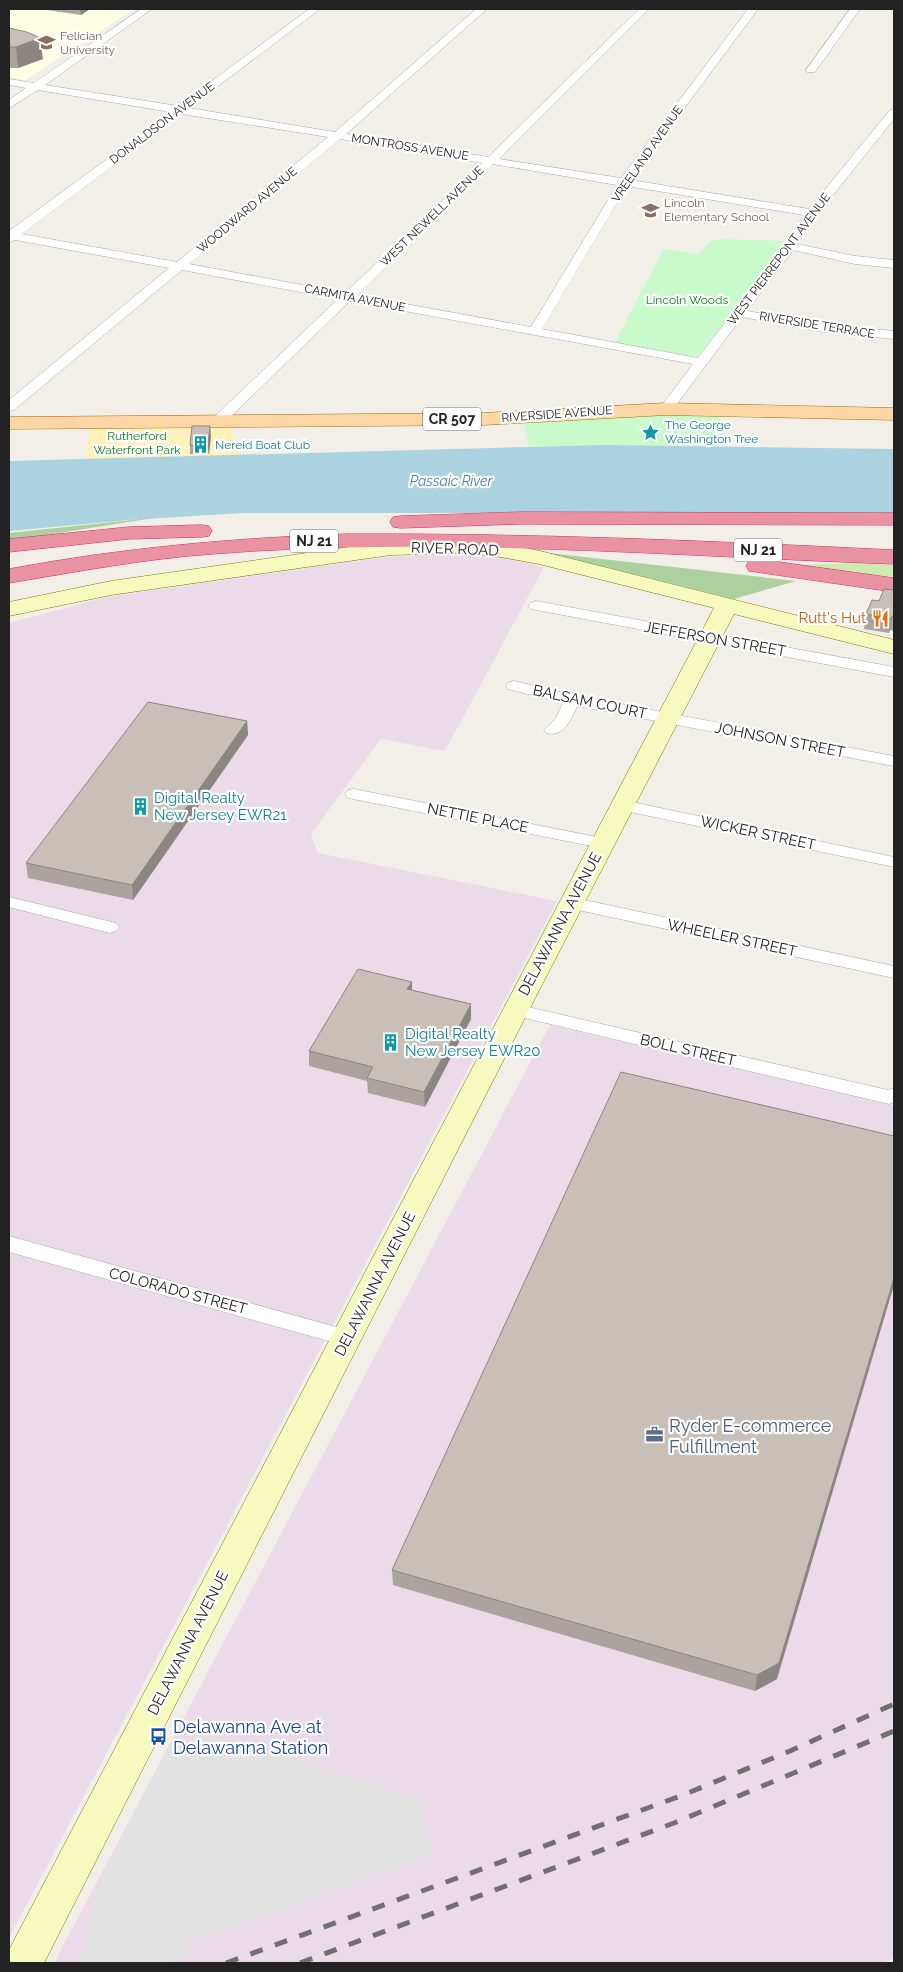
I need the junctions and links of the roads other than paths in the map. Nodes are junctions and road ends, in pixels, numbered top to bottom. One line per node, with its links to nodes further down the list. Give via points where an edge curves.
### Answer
1 (147, 9): 9 (street)
2 (315, 9): 11 (street, DONALDSON AVENUE)
3 (482, 9): 13 (street, WOODWARD AVENUE)
4 (644, 9): 14 (street, WEST NEWELL AVENUE)
5 (753, 9): 15 (street, VREELAND AVENUE)
6 (855, 9): 7 (street)
7 (812, 70)
8 (9, 82): 9 (street, MONTROSS AVENUE)
9 (36, 87): 10 (street); 11 (street, MONTROSS AVENUE)
10 (9, 105)
11 (180, 110): 13 (street, MONTROSS AVENUE); 17 (street, DONALDSON AVENUE)
12 (894, 112): 16 (street, WEST PIERREPONT AVENUE)
13 (338, 135): 14 (street, MONTROSS AVENUE); 20 (street, WOODWARD AVENUE)
14 (491, 160): 15 (street, MONTROSS AVENUE); 21 (street, WEST NEWELL AVENUE)
15 (624, 182): 16 (street, MONTROSS AVENUE); 23 (street, VREELAND AVENUE)
16 (812, 213): 18 (street, WEST PIERREPONT AVENUE)
17 (10, 236): 20 (street, CARMITA AVENUE)
18 (790, 246): 19 (street, via 855,260); 22 (street, WEST PIERREPONT AVENUE)
19 (894, 264)
20 (179, 266): 21 (street, CARMITA AVENUE); 26 (street, WOODWARD AVENUE)
21 (348, 297): 23 (street, CARMITA AVENUE); 29 (street, WEST NEWELL AVENUE)
22 (739, 313): 24 (street, RIVERSIDE TERRACE, via 823,328); 25 (street, WEST PIERREPONT AVENUE)
23 (534, 332): 25 (street, CARMITA AVENUE)
24 (894, 335)
25 (701, 362): 27 (street, WEST PIERREPONT AVENUE)
26 (9, 407)
27 (666, 408): 28 (main road, RIVERSIDE AVENUE / CR 507); 29 (main road, RIVERSIDE AVENUE / CR 507, via 483,419)
28 (894, 414)
29 (218, 421): 30 (main road, RIVERSIDE AVENUE / CR 507)
30 (9, 423)
31 (894, 519): 32 (highway, via 476,519)
32 (338, 526): 33 (highway, NJ 21); 34 (highway, NJ 21, via 545,526)
33 (247, 530): 36 (highway, via 129,533); 38 (highway, NJ 21, via 138,540)
34 (894, 542)
35 (622, 545): 37 (highway, NJ 21); 39 (highway, NJ 21, via 432,539 264,544 161,552); 40 (highway, via 670,555)
36 (9, 546)
37 (894, 556)
38 (9, 561)
39 (9, 576)
40 (894, 584)
41 (727, 605): 43 (street, RIVER ROAD, via 503,550 460,546 408,547 340,555 111,588); 44 (street, DELAWANNA AVENUE); 45 (street, RIVER ROAD)
42 (536, 606): 44 (street, JEFFERSON STREET)
43 (9, 609)
44 (709, 638): 46 (street, JEFFERSON STREET); 49 (street, DELAWANNA AVENUE)
45 (894, 647)
46 (894, 672)
47 (514, 686): 48 (street, BALSAM COURT)
48 (572, 700): 49 (street, BALSAM COURT); 50 (street, via 564,720)
49 (667, 718): 51 (street, JOHNSON STREET); 53 (street, DELAWANNA AVENUE)
50 (552, 730)
51 (894, 761)
52 (354, 794): 54 (street, NETTIE PLACE)
53 (622, 805): 54 (street, DELAWANNA AVENUE); 55 (street, WICKER STREET)
54 (602, 843): 57 (street, DELAWANNA AVENUE)
55 (894, 862)
56 (9, 902): 58 (street)
57 (570, 903): 59 (street, WHEELER STREET); 60 (street, DELAWANNA AVENUE)
58 (110, 926)
59 (894, 972)
60 (515, 1010): 61 (street, BOLL STREET); 63 (street, DELAWANNA AVENUE)
61 (894, 1096)
62 (9, 1244): 63 (street, COLORADO STREET)
63 (347, 1338): 64 (street, DELAWANNA AVENUE)
64 (23, 1963)

